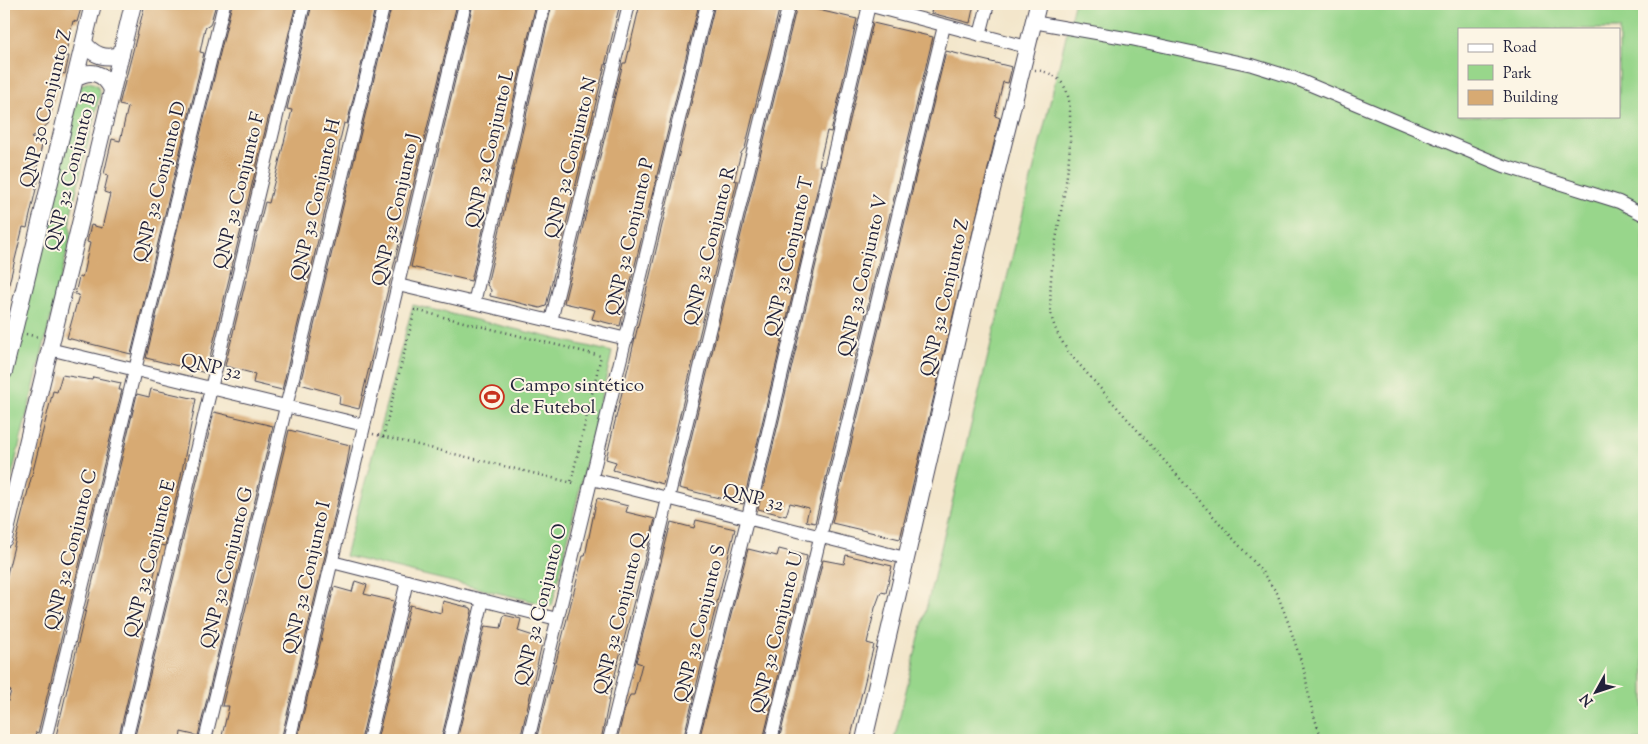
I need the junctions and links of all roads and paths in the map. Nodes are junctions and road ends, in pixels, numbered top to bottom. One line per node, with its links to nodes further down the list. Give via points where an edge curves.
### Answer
1 (93, 4): 17 (street, QNP 30 Conjunto Z)
2 (133, 4): 19 (street, QNP 32 Conjunto B)
3 (224, 4): 30 (street, QNP 32 Conjunto D)
4 (304, 4): 32 (street, QNP 32 Conjunto F)
5 (384, 4): 33 (street, QNP 32 Conjunto H)
6 (465, 4): 24 (street, QNP 32 Conjunto J)
7 (544, 4): 25 (street, QNP 32 Conjunto L)
8 (629, 4): 26 (street, QNP 32 Conjunto N)
9 (707, 4): 28 (street, QNP 32 Conjunto P)
10 (789, 4): 37 (street, QNP 32 Conjunto R)
11 (866, 4): 15 (street); 38 (street, QNP 32 Conjunto T)
12 (988, 4): 16 (street)
13 (1038, 4): 14 (street, QNP 32 Conjunto Z)
14 (1033, 22): 18 (street, QNP 32 Conjunto Z); 23 (street, via 1131,39 1252,65 1294,78 1504,166 1619,202)
15 (944, 26): 16 (street); 40 (street, QNP 32 Conjunto V)
16 (980, 35): 18 (street)
17 (84, 43): 19 (street, via 100,56); 21 (street, QNP 30 Conjunto Z)
18 (1027, 47): 20 (street, QNP 32 Conjunto Z)
19 (121, 55): 22 (street, QNP 32 Conjunto B)
20 (1023, 68): 41 (street, QNP 32 Conjunto Z); 57 (path, via 1052,73 1063,85 1068,98 1070,159 1053,274 1051,301 1054,326 1070,354 1260,569 1277,593 1306,673 1309,698)
21 (75, 78): 22 (street, via 85,73 96,73 106,78); 27 (street, QNP 30 Conjunto Z)
22 (112, 88): 29 (street, QNP 32 Conjunto B)
23 (1644, 215)
24 (398, 285): 25 (street); 34 (street, QNP 32 Conjunto J)
25 (474, 303): 26 (street)
26 (551, 321): 28 (street)
27 (10, 336): 29 (path); 31 (street, QNP 30 Conjunto Z)
28 (627, 340): 36 (street, QNP 32 Conjunto P)
29 (50, 345): 30 (street, QNP 32); 39 (street, QNP 32 Conjunto B)
30 (135, 370): 32 (street, QNP 32); 46 (street, QNP 32 Conjunto C)
31 (4, 372)
32 (212, 387): 33 (street, QNP 32); 47 (street, QNP 32 Conjunto E)
33 (287, 405): 34 (street, QNP 32); 48 (street, QNP 32 Conjunto G)
34 (364, 425): 42 (street, QNP 32 Conjunto I)
35 (382, 437): 35 (path, via 415,310 601,356 573,483)
36 (592, 479): 37 (street, QNP 32); 45 (street, QNP 32 Conjunto O)
37 (669, 497): 38 (street, QNP 32); 53 (street, QNP 32 Conjunto Q)
38 (748, 517): 40 (street, QNP 32); 54 (street, QNP 32 Conjunto S)
39 (4, 535)
40 (821, 536): 41 (street, QNP 32); 55 (street, QNP 32 Conjunto U)
41 (905, 558): 56 (street, QNP 32 Conjunto Z)
42 (332, 562): 43 (street); 49 (street, QNP 32 Conjunto I)
43 (407, 581): 44 (street); 50 (street)
44 (483, 600): 45 (street); 51 (street)
45 (557, 619): 52 (street, QNP 32 Conjunto O)
46 (45, 740)
47 (126, 740)
48 (205, 740)
49 (288, 740)
50 (369, 740)
51 (449, 740)
52 (528, 740)
53 (609, 740)
54 (691, 740)
55 (771, 740)
56 (864, 740)
57 (1324, 740)

